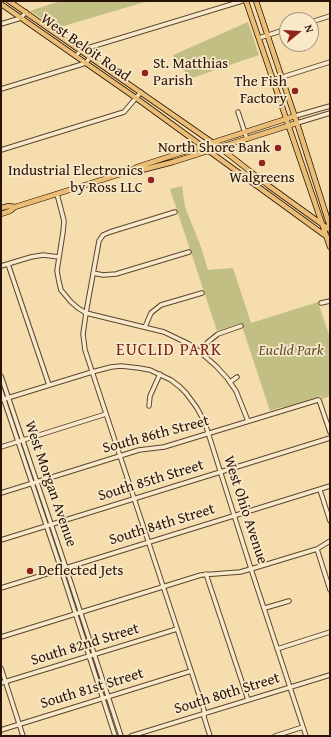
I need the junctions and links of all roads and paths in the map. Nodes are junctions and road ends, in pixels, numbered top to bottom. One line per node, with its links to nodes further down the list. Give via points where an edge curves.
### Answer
1 (9, 1): 6 (main road, West Beloit Road)
2 (242, 1): 14 (street)
3 (246, 1): 13 (main road)
4 (256, 1): 12 (main road)
5 (1, 4): 8 (main road, West Beloit Road)
6 (26, 12): 8 (street); 14 (main road, West Beloit Road)
7 (330, 16): 9 (street)
8 (21, 18): 10 (street); 15 (main road, West Beloit Road)
9 (319, 19)
10 (1, 24)
11 (279, 31): 12 (street)
12 (267, 35): 13 (street); 19 (main road)
13 (259, 38): 20 (main road)
14 (81, 50): 15 (street); 16 (main road, West Beloit Road)
15 (76, 56): 18 (main road, West Beloit Road)
16 (90, 57): 18 (street); 22 (main road, West Beloit Road)
17 (330, 62): 19 (street)
18 (86, 63): 21 (street); 23 (main road, West Beloit Road)
19 (281, 77): 20 (street); 27 (main road)
20 (273, 80): 28 (main road)
21 (1, 89)
22 (141, 92): 23 (street); 34 (main road, West Beloit Road)
23 (136, 98): 32 (main road, West Beloit Road); 37 (street, via 124,112)
24 (330, 106): 27 (street)
25 (238, 112): 31 (street)
26 (330, 113): 29 (street)
27 (294, 116): 28 (main road); 29 (main road)
28 (286, 119): 30 (main road); 31 (main road)
29 (297, 123): 30 (main road); 49 (main road)
30 (288, 126): 33 (main road); 42 (main road)
31 (244, 132): 33 (street); 34 (main road)
32 (191, 138): 35 (main road, West Beloit Road); 38 (main road, via 193,143)
33 (247, 139): 36 (main road)
34 (212, 142): 35 (main road); 36 (main road, West Beloit Road)
35 (202, 146): 38 (main road); 39 (main road, West Beloit Road)
36 (219, 147): 39 (main road); 47 (main road, West Beloit Road)
37 (1, 150)
38 (190, 150): 40 (main road)
39 (209, 151): 40 (main road, via 138,172); 50 (main road, West Beloit Road)
40 (130, 171): 41 (main road)
41 (57, 194): 43 (main road); 53 (street, via 64,221)
42 (314, 202): 47 (main road, via 315,211); 48 (main road)
43 (15, 207): 44 (main road); 46 (main road)
44 (1, 208)
45 (175, 212): 56 (street, via 103,235 99,241)
46 (1, 214)
47 (308, 214): 48 (main road, West Beloit Road)
48 (322, 224): 49 (main road, West Beloit Road); 50 (main road)
49 (330, 228)
50 (328, 238): 51 (main road)
51 (330, 247)
52 (189, 252): 56 (street, via 116,274)
53 (59, 257): 54 (street, via 43,255); 60 (street, via 57,271 61,290 71,302)
54 (8, 264): 55 (street); 69 (street)
55 (1, 266)
56 (93, 273): 60 (street)
57 (202, 293): 61 (street, via 161,305 151,313)
58 (330, 301): 59 (street)
59 (321, 304)
60 (86, 313): 61 (street); 64 (street, via 83,345)
61 (145, 326): 63 (street, via 177,337)
62 (241, 326): 63 (street, via 218,334)
63 (200, 352): 68 (street)
64 (92, 372): 65 (street, West Ohio Avenue, via 121,366); 69 (street, West Ohio Avenue); 74 (street)
65 (160, 374): 73 (street, via 150,396); 77 (street, West Ohio Avenue, via 180,387 192,401 202,415)
66 (1, 376): 71 (street, West Morgan Avenue)
67 (238, 377): 68 (street)
68 (230, 382): 75 (street)
69 (49, 385): 71 (street, West Ohio Avenue)
70 (1, 391): 72 (street, West Morgan Avenue)
71 (8, 398): 72 (street, West Ohio Avenue); 79 (street, West Morgan Avenue)
72 (2, 400): 80 (street, West Morgan Avenue)
73 (149, 406)
74 (106, 414): 79 (street); 82 (street)
75 (248, 421): 76 (street, South 86th Street, via 320,400); 77 (street, South 86th Street)
76 (330, 432)
77 (208, 433): 82 (street, South 86th Street); 83 (street, West Ohio Avenue)
78 (330, 438): 83 (street, South 85th Street)
79 (23, 440): 80 (street); 84 (street, West Morgan Avenue)
80 (18, 441): 81 (street); 85 (street, West Morgan Avenue)
81 (1, 447)
82 (120, 456): 84 (street, South 86th Street); 89 (street)
83 (220, 472): 89 (street, South 85th Street); 90 (street, West Ohio Avenue)
84 (37, 482): 85 (street, South 86th Street); 92 (street, West Morgan Avenue)
85 (32, 483): 88 (street, South 86th Street); 93 (street, West Morgan Avenue)
86 (330, 486): 87 (street, South 84th Street)
87 (320, 490): 90 (street, South 84th Street); 91 (street)
88 (1, 493)
89 (134, 499): 92 (street, South 85th Street); 96 (street)
90 (234, 516): 96 (street, South 84th Street); 100 (street, West Ohio Avenue)
91 (330, 521)
92 (51, 524): 93 (street, South 85th Street); 98 (street, West Morgan Avenue)
93 (46, 526): 94 (street, South 85th Street); 99 (street, West Morgan Avenue)
94 (1, 540)
95 (330, 541): 97 (street)
96 (148, 542): 98 (street, South 84th Street); 102 (street)
97 (317, 549): 100 (street); 104 (street)
98 (66, 568): 99 (street, South 84th Street); 107 (street, West Morgan Avenue)
99 (61, 569): 103 (street, South 84th Street); 108 (street, West Morgan Avenue)
100 (251, 569): 101 (street); 106 (street, West Ohio Avenue)
101 (206, 574): 102 (street); 123 (street)
102 (163, 586): 107 (street); 109 (street)
103 (1, 588)
104 (330, 590)
105 (289, 601): 106 (street)
106 (265, 608): 112 (street, West Ohio Avenue)
107 (81, 612): 108 (street); 113 (street, West Morgan Avenue)
108 (76, 614): 111 (street); 114 (street, West Morgan Avenue)
109 (177, 629): 113 (street, South 82nd Street); 116 (street)
110 (330, 632): 112 (street)
111 (1, 637)
112 (277, 649): 120 (street, West Ohio Avenue)
113 (94, 654): 114 (street, South 82nd Street); 121 (street, West Morgan Avenue)
114 (89, 656): 118 (street, South 82nd Street); 122 (street, West Morgan Avenue)
115 (1, 668): 118 (street)
116 (191, 671): 121 (street, South 81st Street); 124 (street)
117 (330, 676): 120 (street, South 80th Street)
118 (6, 682): 119 (street, South 82nd Street); 125 (street)
119 (1, 683)
120 (290, 687): 123 (street, South 80th Street); 126 (street, West Ohio Avenue)
121 (108, 696): 122 (street, South 81st Street); 130 (street, West Morgan Avenue)
122 (102, 698): 125 (street, South 81st Street); 129 (street, West Morgan Avenue)
123 (248, 700): 124 (street, South 80th Street)
124 (204, 714): 131 (street, South 80th Street); 132 (street)
125 (19, 724): 127 (street, South 81st Street); 128 (street)
126 (303, 727): 133 (street); 134 (street, West Ohio Avenue)
127 (1, 730)
128 (23, 736)
129 (115, 736)
130 (121, 736)
131 (131, 736)
132 (210, 736)
133 (275, 736)
134 (306, 736)

